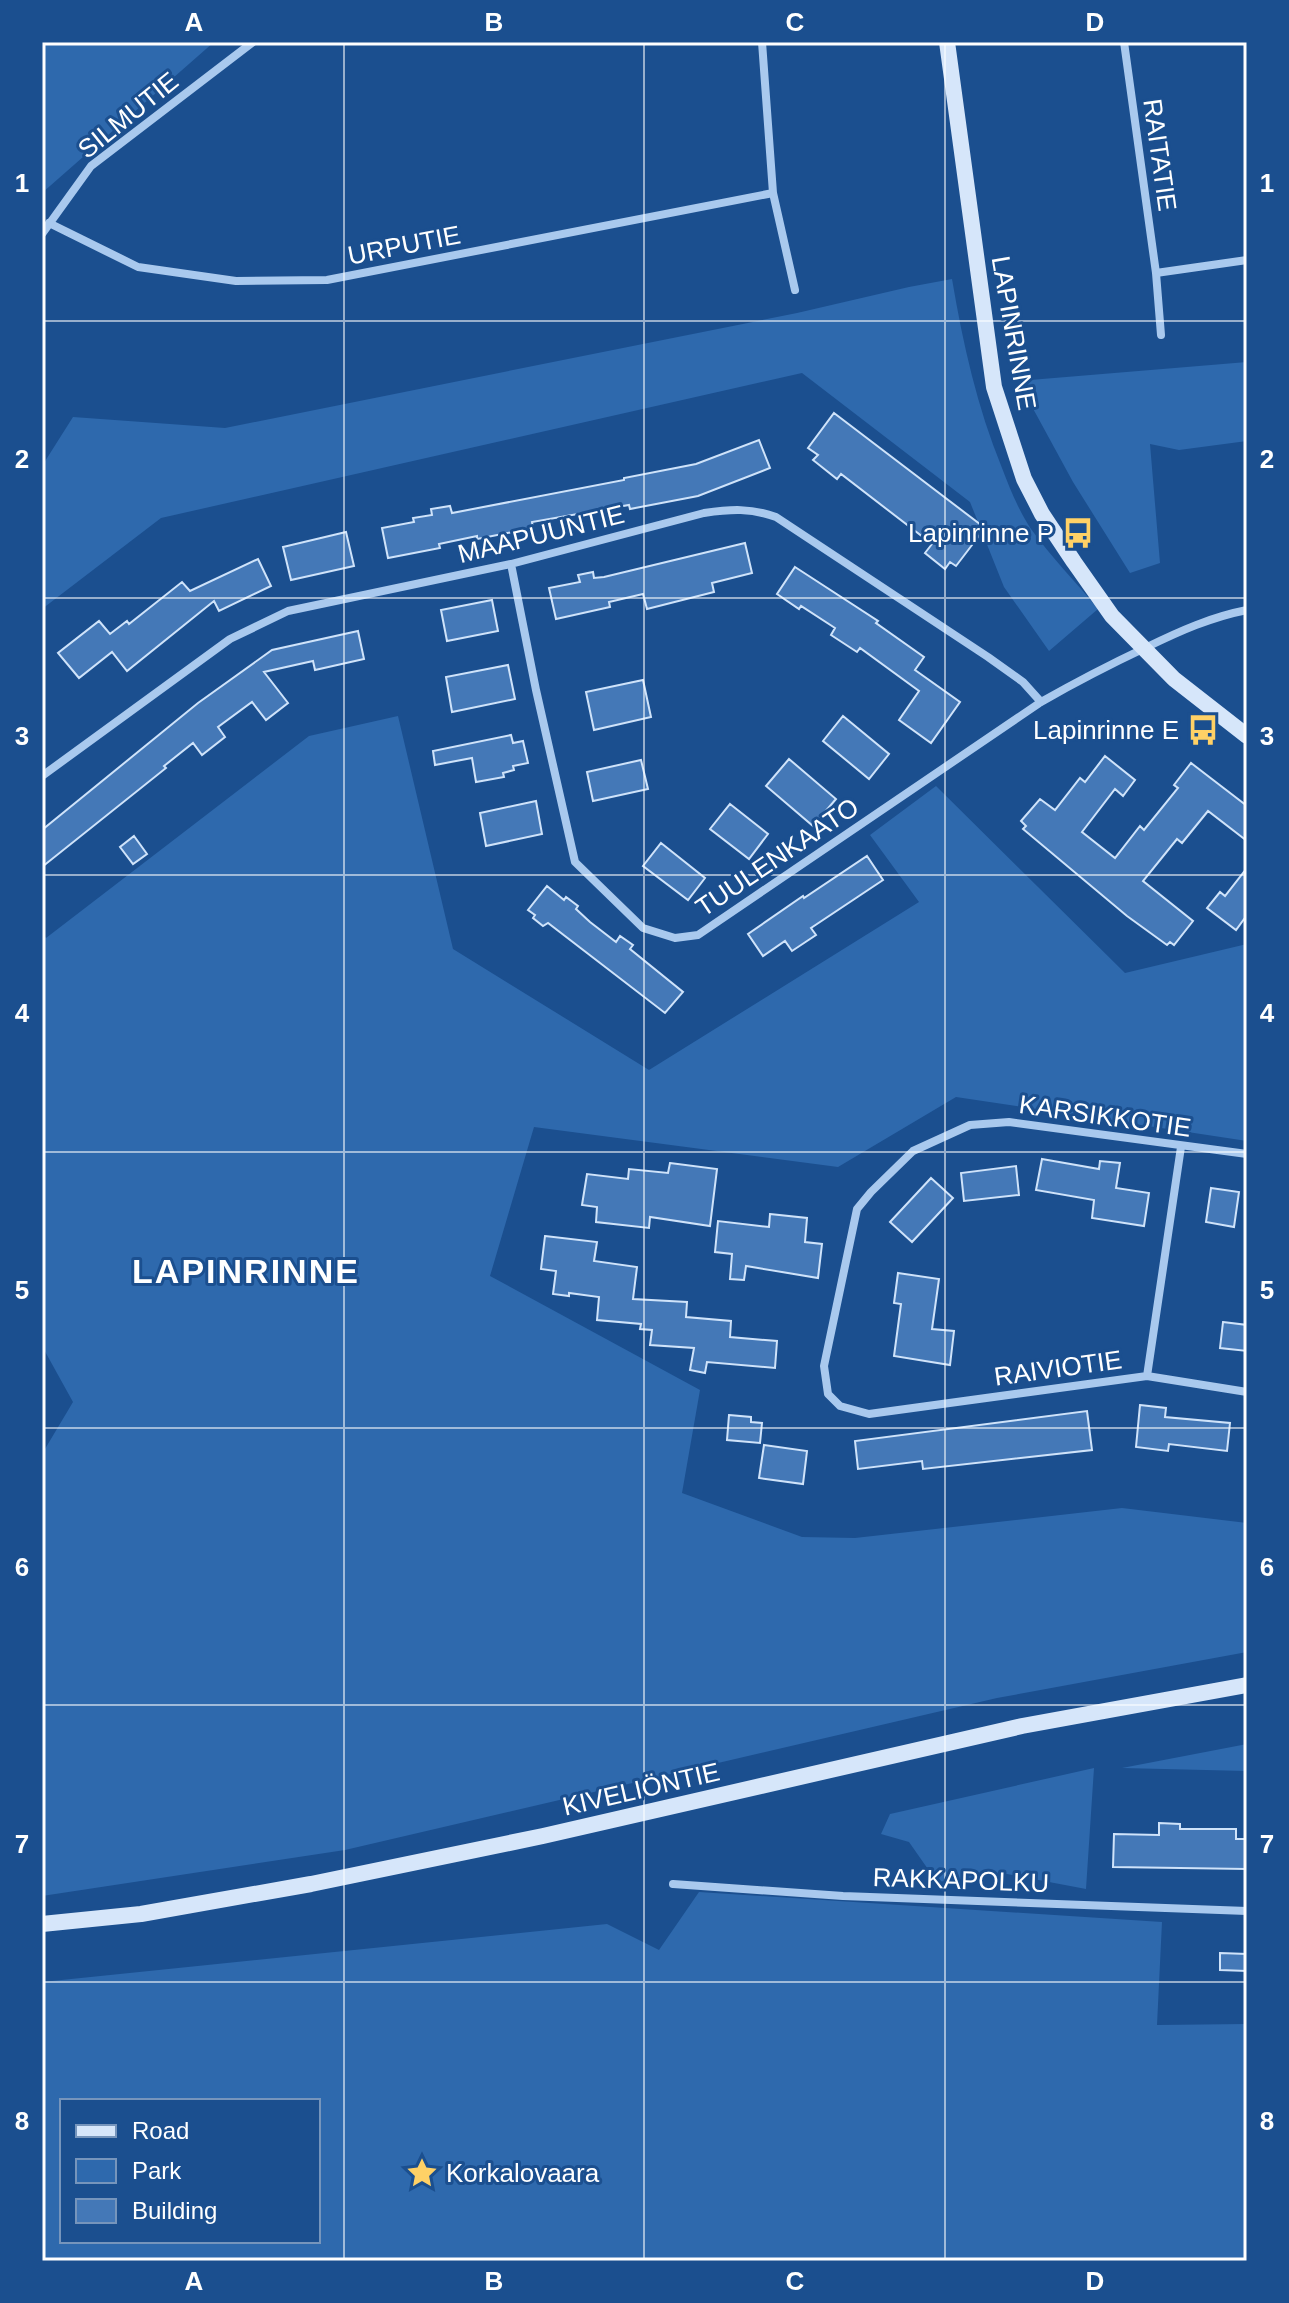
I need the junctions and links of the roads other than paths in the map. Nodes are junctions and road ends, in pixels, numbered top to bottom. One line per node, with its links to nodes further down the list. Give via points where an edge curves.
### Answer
1 (253, 42): 6 (street, SILMUTIE, via 91,166)
2 (762, 42): 5 (street)
3 (947, 42): 14 (street, LAPINRINNE, via 992,372 1007,432 1042,514 1112,616)
4 (1124, 42): 9 (street, RAITATIE)
5 (773, 193): 6 (street, URPUTIE, via 327,280 236,281 138,267); 10 (street)
6 (49, 223): 7 (street, SILMUTIE)
7 (42, 234)
8 (1247, 260): 9 (street)
9 (1156, 273): 11 (street, RAITATIE)
10 (795, 290)
11 (1161, 335)
12 (511, 564): 15 (street, MAAPUUNTIE, via 704,513 755,510 776,517 988,657); 15 (street, TUULENKAATO, via 575,862 643,928 675,938 698,935); 17 (street, MAAPUUNTIE, via 288,611 230,639)
13 (1247, 610): 14 (street, TUULENKAATO, via 1201,622)
14 (1144, 649): 15 (street, TUULENKAATO); 16 (street, LAPINRINNE)
15 (1041, 702)
16 (1247, 736)
17 (42, 776)
18 (1181, 1147): 19 (street, KARSIKKOTIE); 20 (street, RAIVIOTIE); 22 (street, KARSIKKOTIE, via 1009,1122 970,1125 913,1151 857,1209 824,1366 828,1394)
19 (1247, 1154)
20 (1147, 1376): 21 (street); 22 (street, RAIVIOTIE, via 869,1414)
21 (1247, 1392)
22 (840, 1406)
23 (1247, 1685): 26 (street, KIVELIÖNTIE, via 1022,1726 311,1884 141,1914)
24 (673, 1884): 25 (street, RAKKAPOLKU)
25 (1247, 1911)
26 (42, 1924)

